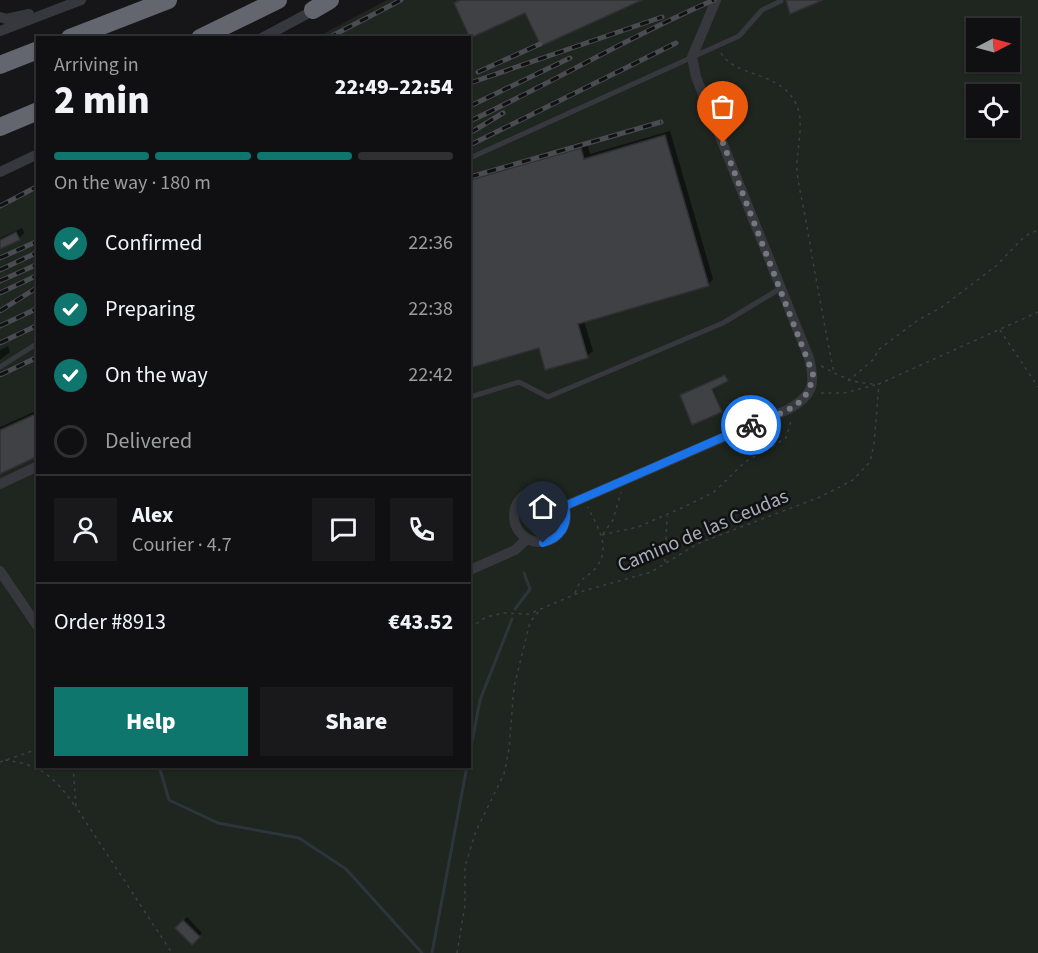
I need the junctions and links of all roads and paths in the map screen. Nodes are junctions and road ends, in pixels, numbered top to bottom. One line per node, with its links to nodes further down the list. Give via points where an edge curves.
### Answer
1 (81, 0): 7 (street)
2 (168, 0): 11 (highway)
3 (279, 0): 12 (highway)
4 (332, 0): 8 (highway)
5 (716, 0): 16 (street)
6 (781, 2): 14 (lane, via 762,10 739,36)
7 (65, 6): 9 (street, via 6,20); 10 (street)
8 (313, 10): 13 (street)
9 (0, 17)
10 (0, 32)
11 (75, 36)
12 (204, 36)
13 (266, 36)
14 (720, 43): 16 (lane); 30 (path, via 721,55 742,70 758,73 778,84 798,107 797,171)
15 (36, 51): 17 (highway)
16 (692, 57): 21 (lane); 24 (street, via 696,77)
17 (0, 65)
18 (36, 112): 19 (highway)
19 (0, 127)
20 (36, 155): 22 (street)
21 (471, 158)
22 (0, 172)
23 (1038, 230): 31 (path, via 942,307 878,350 874,359)
24 (781, 288): 28 (street); 35 (lane, via 723,323 548,397 519,382)
25 (1038, 312): 26 (path)
26 (999, 329): 32 (path); 33 (path)
27 (36, 344): 29 (lane)
28 (809, 358): 30 (path); 34 (street, via 813,374)
29 (0, 367)
30 (834, 374): 31 (path)
31 (848, 381): 32 (path)
32 (879, 384): 34 (path, via 844,393); 45 (path, Camino de las Ceudas, via 870,462 853,480 820,497 699,543)
33 (1038, 387)
34 (810, 390): 36 (street)
35 (471, 397)
36 (789, 409): 38 (street); 42 (path, via 791,424 786,438 745,462 714,492)
37 (36, 467): 39 (street)
38 (622, 480): 40 (street); 43 (path, via 613,520)
39 (0, 484)
40 (586, 496): 41 (street); 43 (path)
41 (565, 506): 44 (street, via 566,523 558,536 543,543); 44 (street, via 546,490 523,497 514,519)
42 (667, 515): 43 (path); 45 (path)
43 (602, 535): 48 (path, via 598,567 580,579)
44 (527, 539): 46 (street, via 514,550)
45 (664, 564): 48 (path, Camino de las Ceudas, via 651,572)
46 (471, 570)
47 (0, 572): 50 (street)
48 (575, 594): 49 (path, Camino de las Ceudas)
49 (540, 609): 51 (path, Camino de las Ceudas, via 529,614 495,615); 60 (path, via 530,622 514,687 504,774 476,831 465,866 465,905)
50 (36, 624)
51 (471, 627)
52 (36, 750): 53 (path)
53 (5, 760): 54 (path); 55 (path)
54 (0, 762)
55 (36, 767)
56 (37, 768): 58 (path, via 55,778)
57 (73, 768): 58 (path)
58 (76, 807): 59 (path)
59 (171, 953)
60 (457, 953)

